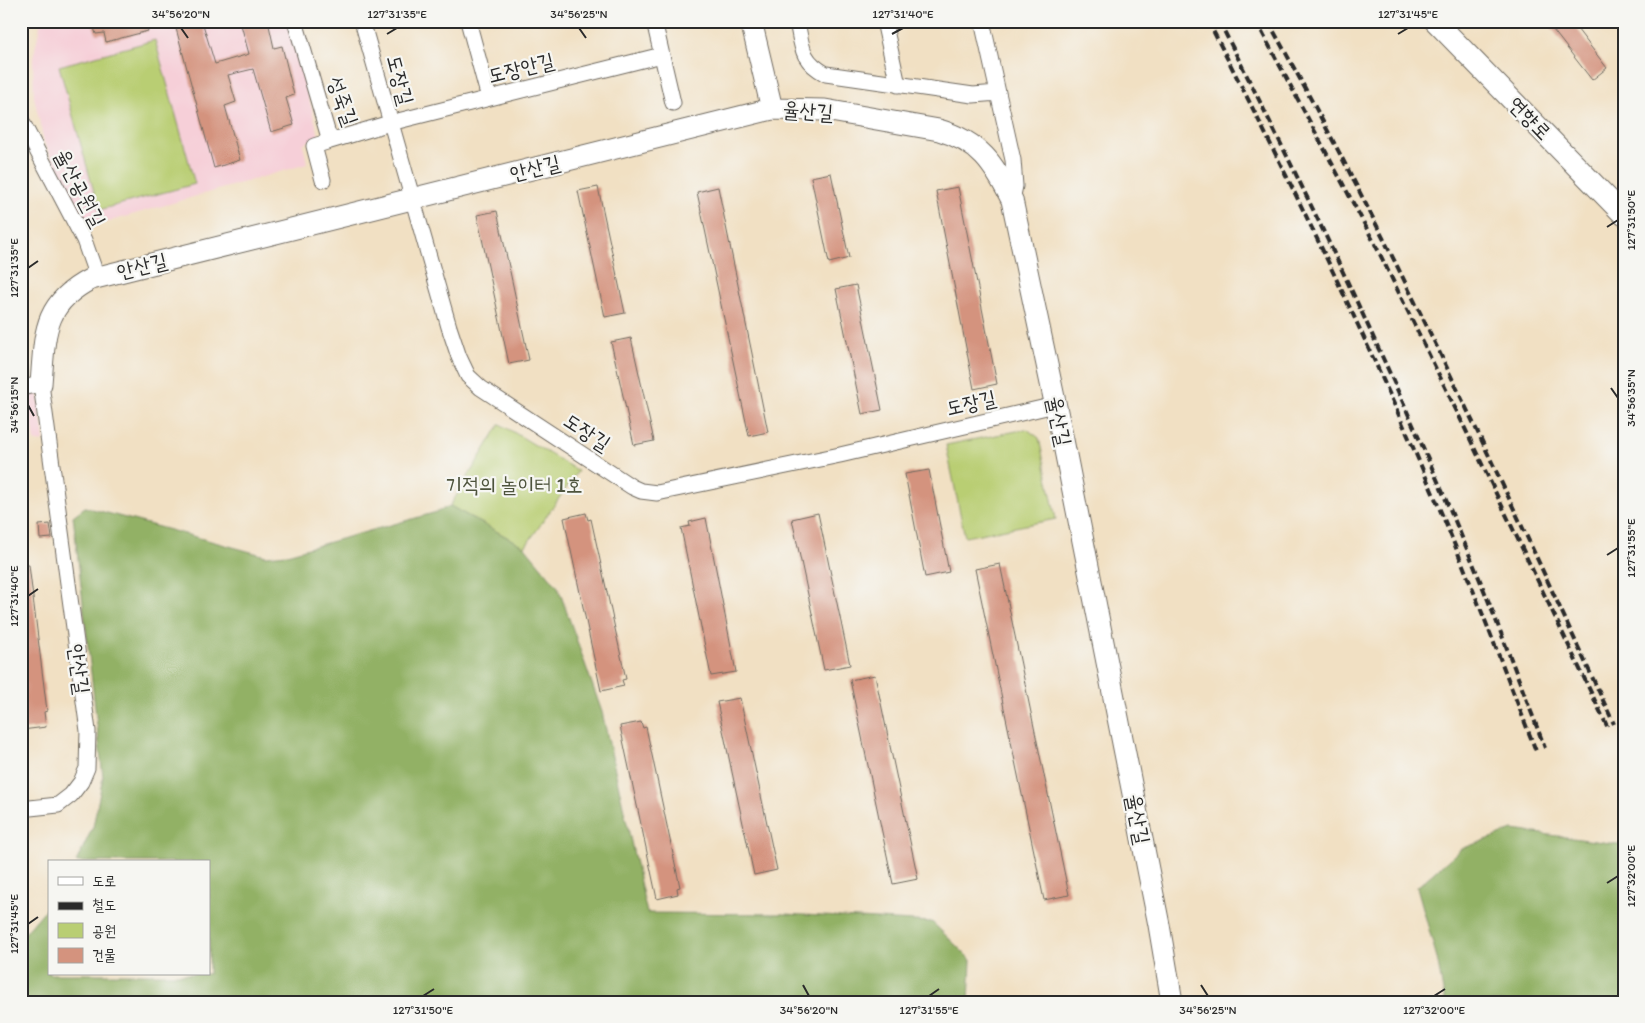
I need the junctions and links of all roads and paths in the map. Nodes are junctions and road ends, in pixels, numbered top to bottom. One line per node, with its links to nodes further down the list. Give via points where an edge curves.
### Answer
1 (296, 21): 18 (street, 성죽길)
2 (362, 21): 17 (street, 도장길)
3 (468, 21): 13 (street)
4 (654, 21): 10 (street)
5 (751, 21): 15 (street, 율산길)
6 (797, 21): 11 (street, via 804,56 814,68 826,74)
7 (884, 21): 11 (street)
8 (982, 21): 12 (street)
9 (1435, 21): 22 (street, 연향로)
10 (662, 55): 13 (street, 도장안길); 14 (street)
11 (898, 85): 12 (street, via 973,95)
12 (998, 92): 21 (street, via 1015,172)
13 (489, 98): 17 (street, 도장안길)
14 (673, 102)
15 (772, 109): 20 (street, 안산길); 21 (street, 율산길, via 825,110 955,135 980,150 993,165)
16 (21, 120): 23 (street, 율산공원길, via 84,240)
17 (390, 123): 18 (street, 성죽길); 20 (street, 도장길)
18 (330, 141): 19 (street, via 314,146)
19 (323, 180)
20 (412, 199): 23 (street, 안산길); 25 (street, 도장길, via 449,327 468,376 481,388 641,491 657,493)
21 (1012, 200): 25 (street, 율산길)
22 (1624, 215)
23 (97, 278): 24 (street, 안산길, via 78,285 56,306 48,322)
24 (31, 386): 26 (street, 안산길, via 88,731 87,768 72,795 58,805)
25 (1055, 405): 27 (street, 율산길)
26 (21, 809)
27 (1172, 1002)

